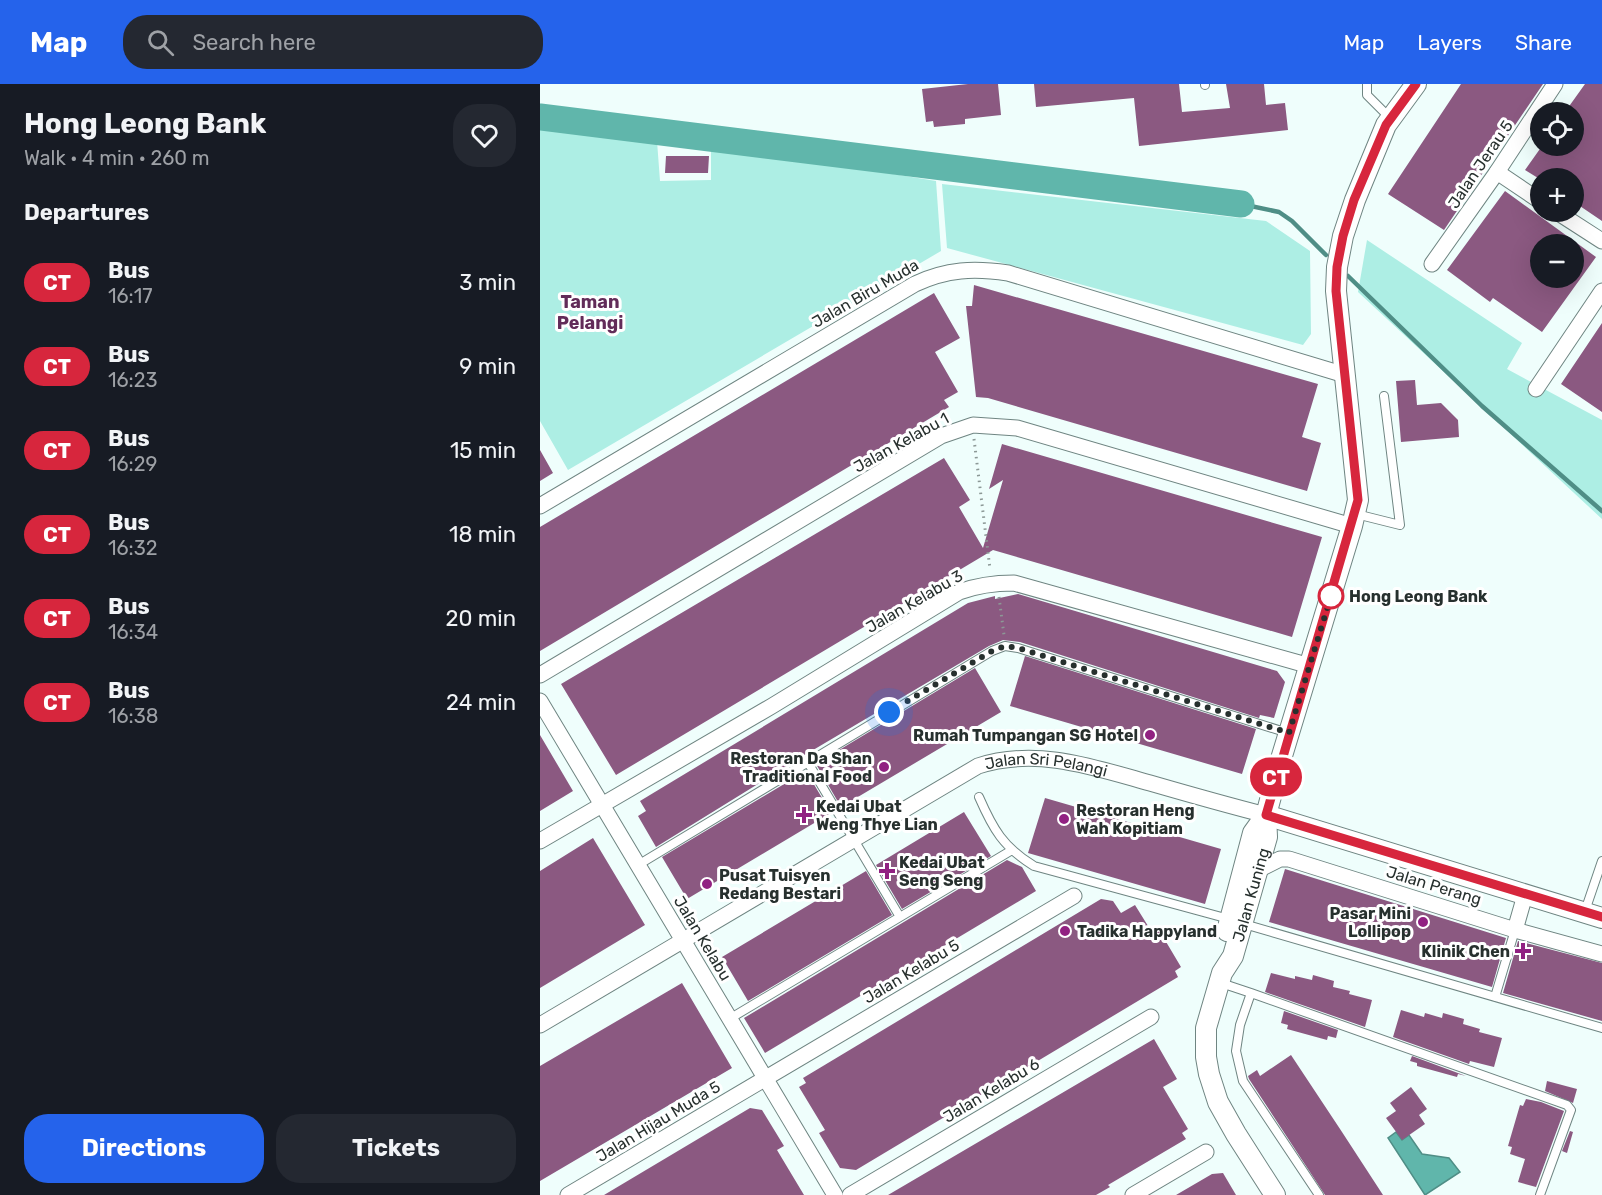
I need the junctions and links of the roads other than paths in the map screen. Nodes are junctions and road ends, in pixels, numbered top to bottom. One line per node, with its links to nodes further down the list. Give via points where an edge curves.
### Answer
1 (1367, 84): 4 (lane, via 1367,95)
2 (1416, 84): 4 (street, Jalan Kuning)
3 (1555, 84): 5 (street, Jalan Jerau 5)
4 (1390, 118): 11 (street, Jalan Kuning, via 1354,200 1337,267)
5 (1497, 172): 6 (street); 9 (street, Jalan Jerau 5)
6 (1530, 194)
7 (1572, 222): 8 (street)
8 (1602, 242)
9 (1432, 264)
10 (1602, 291): 12 (street)
11 (1345, 375): 14 (street, Jalan Biru Muda, via 1008,273 980,269 934,274); 15 (street, Jalan Kuning, via 1358,500)
12 (1536, 389)
13 (1384, 396): 15 (lane, via 1400,525)
14 (540, 506)
15 (1353, 520): 16 (street, Jalan Kuning); 17 (street, Jalan Kelabu 1, via 1017,428 973,425 941,436)
16 (1310, 666): 19 (street, Jalan Kuning); 22 (street, Jalan Kelabu 3, via 1024,586 995,583 959,592)
17 (540, 675)
18 (540, 701): 22 (street, Jalan Kelabu)
19 (1289, 733): 20 (lane, via 1005,646); 23 (street, Jalan Kuning)
20 (807, 761): 24 (lane); 28 (lane)
21 (979, 797): 26 (lane, via 993,828)
22 (602, 804): 25 (street, Jalan Kelabu 3); 28 (street, Jalan Kelabu)
23 (1266, 815): 24 (street, Jalan Sri Pelangi, via 1094,767 1017,757 978,766); 29 (street, Jalan Kuning, via 1267,837); 30 (street, Jalan Sri Pelangi); 34 (street, Jalan Kuning, via 1253,833)
24 (853, 838): 33 (lane); 36 (street, Jalan Sri Pelangi)
25 (540, 841)
26 (1012, 850): 33 (lane); 34 (lane, via 1034,866)
27 (1602, 861): 32 (lane)
28 (638, 865): 36 (street, Jalan Kelabu)
29 (1258, 870): 34 (street, Jalan Kuning); 35 (street, Jalan Perang, via 1280,859 1289,859)
30 (1525, 895): 32 (street, Jalan Sri Pelangi); 35 (street)
31 (1074, 896): 45 (street, Jalan Kelabu 5)
32 (1593, 915)
33 (900, 917): 42 (lane)
34 (1236, 922): 38 (street, Jalan Kuning, via 1221,954); 40 (lane)
35 (1515, 930): 37 (street, Jalan Perang); 40 (lane)
36 (683, 940): 42 (street, Jalan Kelabu); 43 (street, Jalan Sri Pelangi)
37 (1602, 954)
38 (1221, 978): 39 (lane); 51 (street, Jalan Kuning, via 1206,1028 1209,1074 1218,1102)
39 (1251, 993): 52 (lane, via 1236,1051 1243,1081); 53 (lane, via 1567,1105 1571,1110)
40 (1495, 998): 44 (lane)
41 (1151, 1017): 49 (street, Jalan Kelabu 6)
42 (731, 1018): 45 (street, Jalan Kelabu)
43 (540, 1025)
44 (1602, 1028)
45 (766, 1078): 47 (street, Jalan Hijau Muda 5); 48 (street, Jalan Kelabu)
46 (1206, 1152): 50 (street)
47 (568, 1195)
48 (835, 1195)
49 (849, 1195)
50 (1133, 1195)
51 (1275, 1195)
52 (1319, 1195)
53 (1540, 1195)

